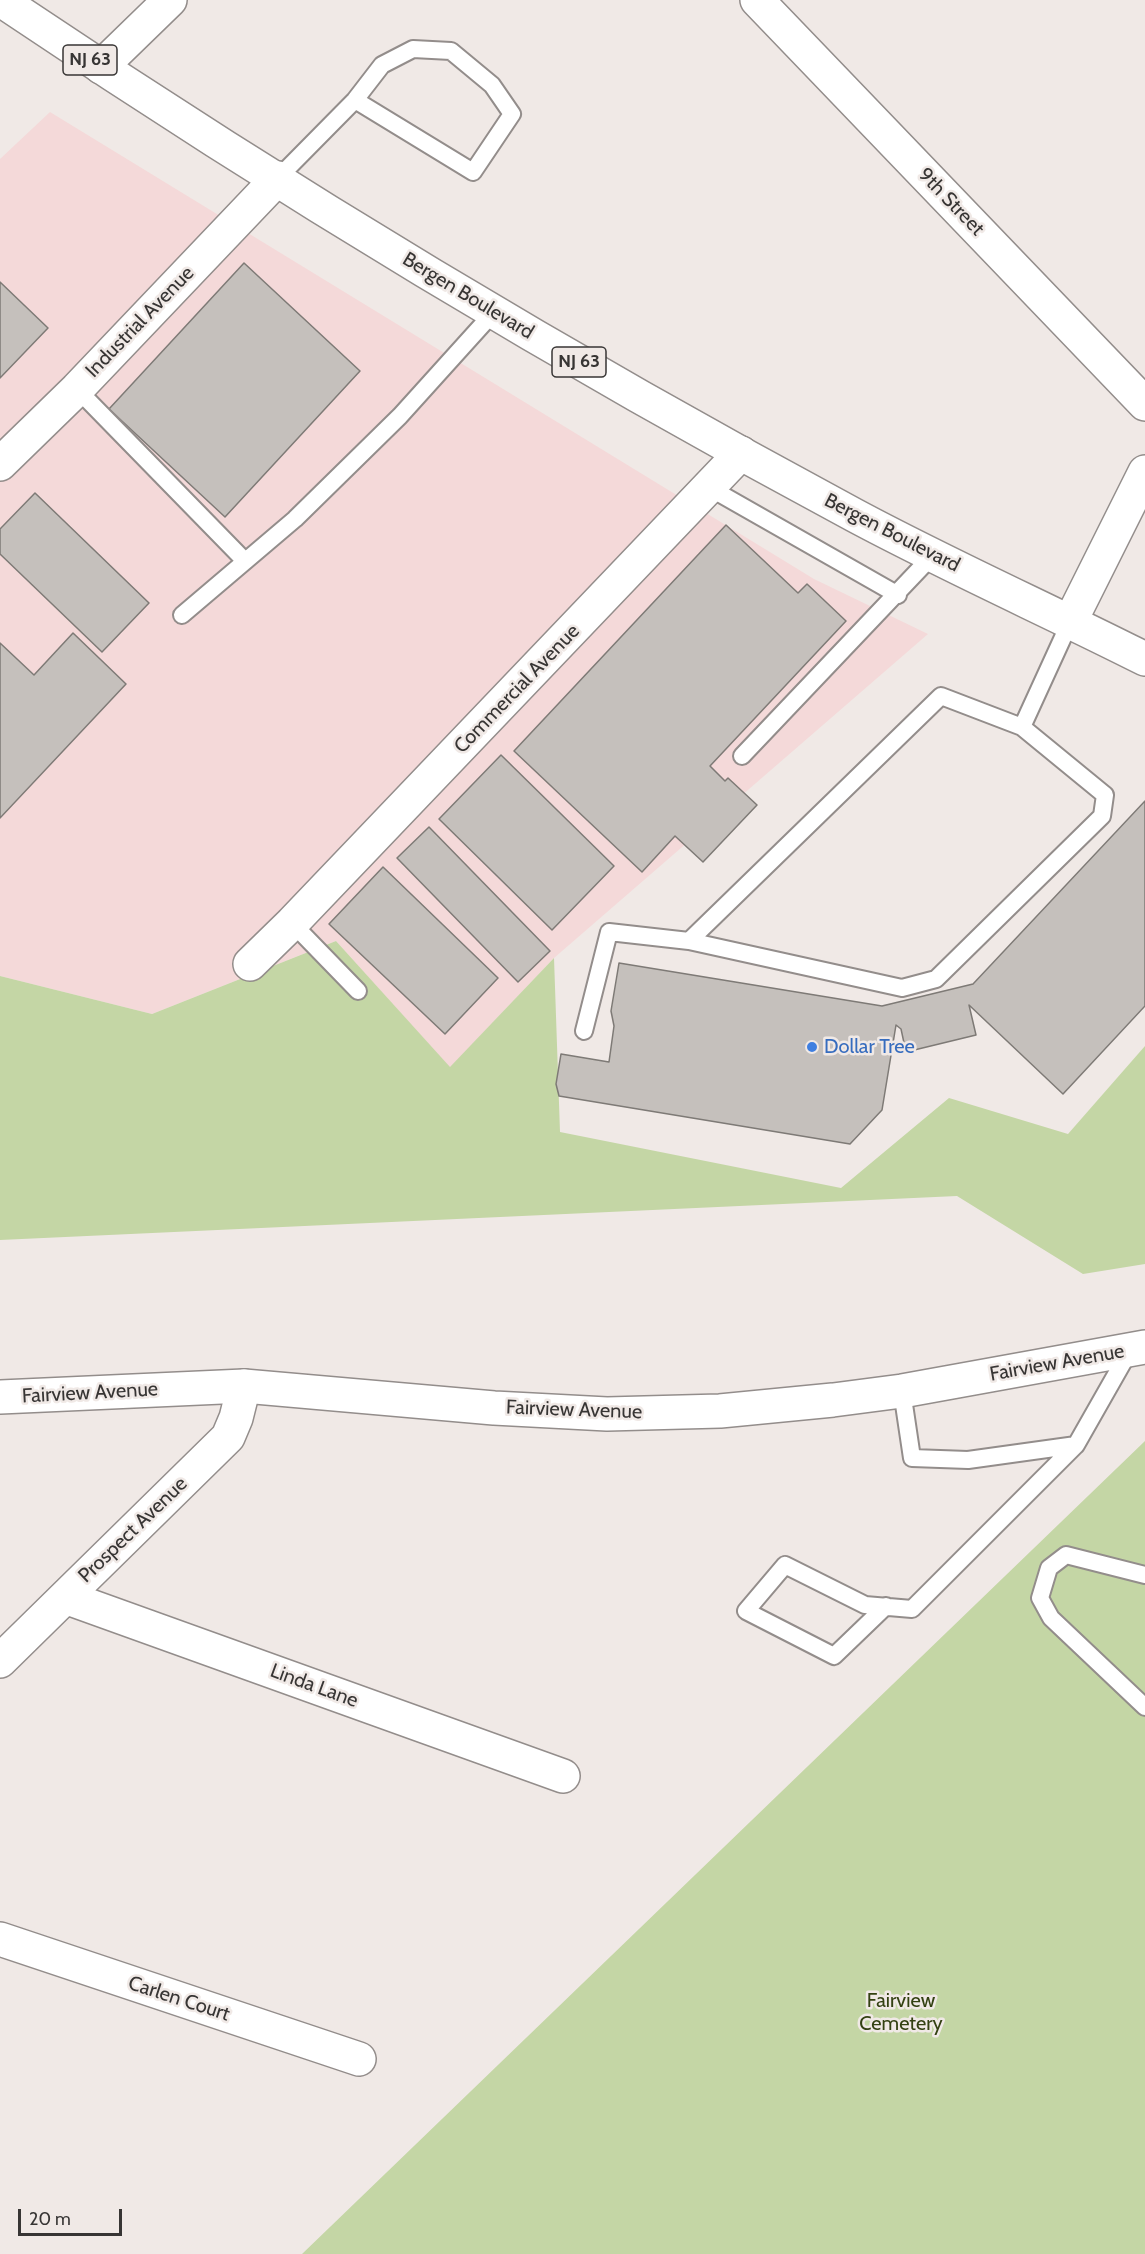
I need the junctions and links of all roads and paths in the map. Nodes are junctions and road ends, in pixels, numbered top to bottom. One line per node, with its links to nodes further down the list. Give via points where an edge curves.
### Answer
1 (2, 0): 4 (street, Bergen Boulevard / NJ 63)
2 (170, 0): 4 (street)
3 (757, 0): 9 (street, 9th Street)
4 (101, 67): 6 (street, Bergen Boulevard / NJ 63)
5 (355, 100): 5 (lane, via 473,172 512,114 492,85 451,51 413,49 382,65); 6 (lane)
6 (278, 178): 7 (street, Bergen Boulevard / NJ 63); 8 (street, Industrial Avenue)
7 (493, 313): 10 (street, Bergen Boulevard / NJ 63); 15 (lane, via 400,416 295,519)
8 (77, 389): 11 (street, Industrial Avenue); 15 (lane)
9 (1145, 404)
10 (741, 453): 13 (street, Commercial Avenue); 14 (street, Bergen Boulevard / NJ 63)
11 (0, 464)
12 (1145, 472): 18 (street)
13 (710, 488): 16 (lane); 22 (street, Commercial Avenue)
14 (933, 555): 16 (lane); 18 (street, Bergen Boulevard / NJ 63)
15 (245, 561): 17 (lane)
16 (898, 595): 21 (lane)
17 (182, 615)
18 (1070, 621): 19 (street, Bergen Boulevard / NJ 63); 20 (lane)
19 (1145, 659)
20 (1022, 727): 23 (lane, via 941,696); 23 (lane, via 1105,795 1102,816 936,979 902,988)
21 (742, 756)
22 (292, 923): 24 (street, Commercial Avenue); 25 (lane)
23 (689, 941): 26 (lane, via 609,932)
24 (250, 964)
25 (358, 991)
26 (584, 1031)
27 (1138, 1348): 29 (street, Fairview Avenue); 31 (lane)
28 (244, 1386): 29 (street, Fairview Avenue, via 607,1414 720,1411); 30 (street, Fairview Avenue); 33 (street, Prospect Avenue, via 228,1437)
29 (902, 1390): 31 (lane, via 912,1458 968,1460)
30 (0, 1398)
31 (1076, 1445): 34 (lane, via 912,1609)
32 (1145, 1575): 36 (lane, via 1066,1556 1050,1568 1040,1598 1051,1618)
33 (65, 1597): 35 (street, Prospect Avenue); 37 (street, Linda Lane)
34 (886, 1606): 34 (lane, via 866,1605 785,1565 746,1611 834,1656)
35 (0, 1661)
36 (1145, 1707)
37 (563, 1776)
38 (0, 1939): 39 (street, Carlen Court)
39 (359, 2059)

